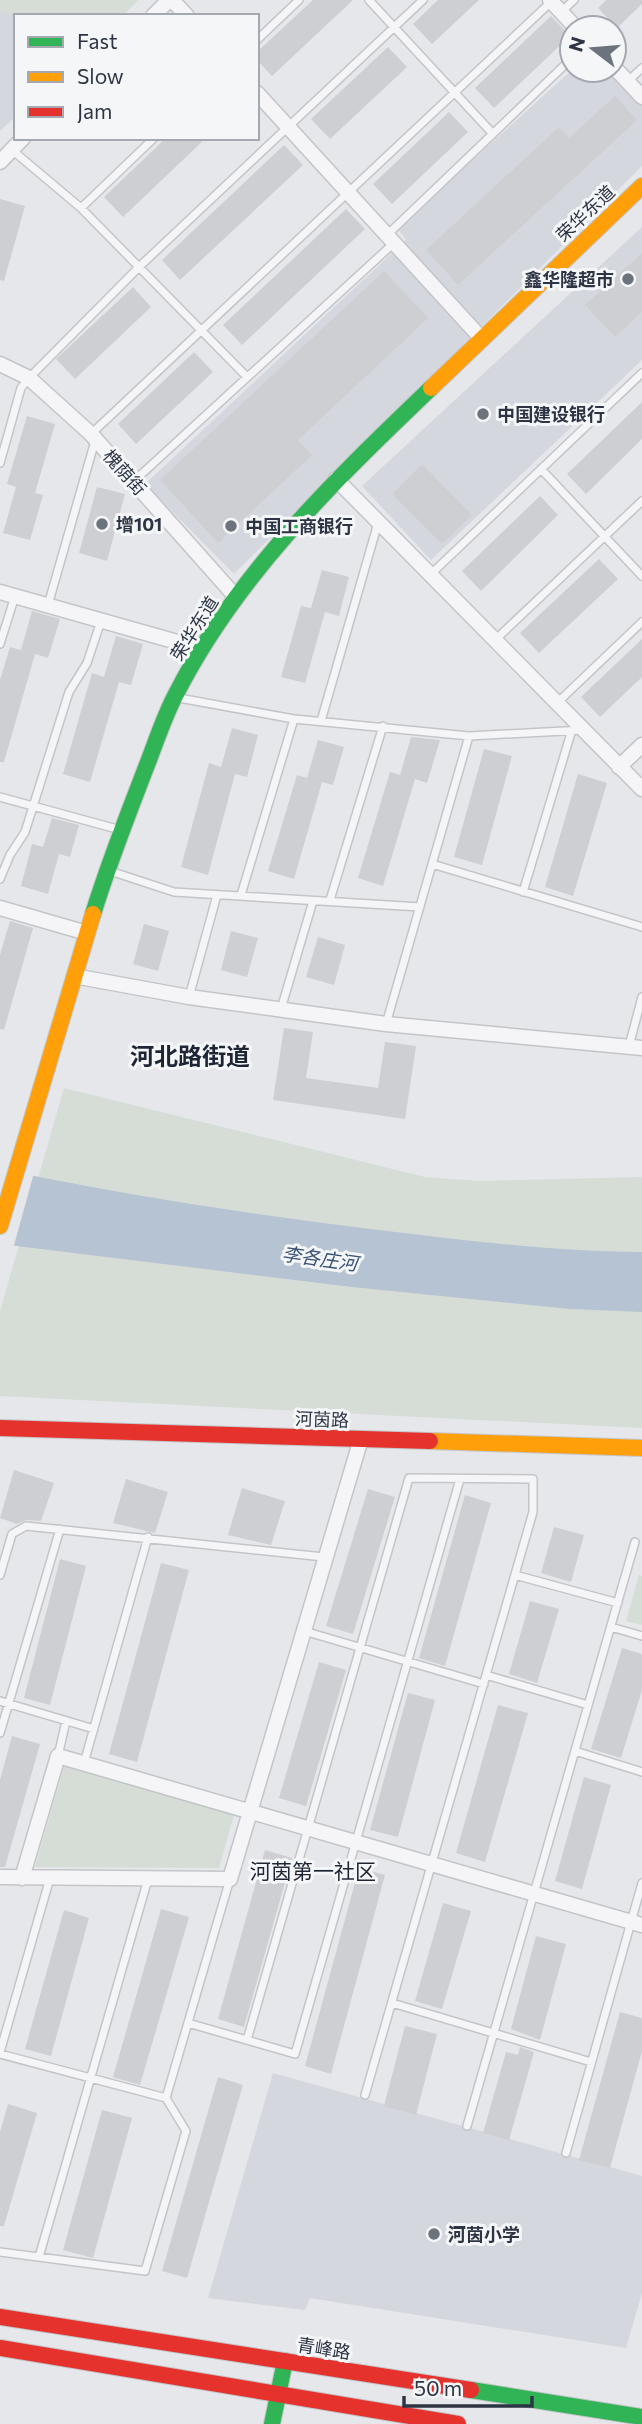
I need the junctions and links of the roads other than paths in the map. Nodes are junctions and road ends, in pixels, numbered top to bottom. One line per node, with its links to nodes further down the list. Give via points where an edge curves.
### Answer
1 (171, 0): 7 (street); 8 (street)
2 (299, 0): 10 (lane)
3 (369, 0): 9 (lane)
4 (423, 0): 9 (lane)
5 (574, 0): 6 (lane)
6 (554, 4): 14 (lane)
7 (155, 14)
8 (185, 14)
9 (394, 27): 14 (lane); 17 (lane)
10 (259, 38)
11 (642, 68): 13 (lane)
12 (558, 71): 18 (lane)
13 (628, 82): 16 (street)
14 (455, 93): 18 (lane); 24 (lane)
15 (259, 95): 17 (street)
16 (642, 97)
17 (288, 127): 24 (street); 27 (lane)
18 (493, 134): 26 (lane)
19 (21, 140): 21 (street)
20 (152, 140): 25 (lane)
21 (12, 149): 22 (street); 25 (lane)
22 (0, 162)
23 (642, 186): 29 (street, 荣华东道)
24 (348, 192): 26 (street); 28 (lane)
25 (81, 208): 27 (lane)
26 (391, 239): 29 (street); 32 (lane)
27 (139, 267): 28 (lane); 33 (lane)
28 (201, 331): 32 (lane); 34 (lane)
29 (481, 338): 37 (street, 荣华东道)
30 (0, 364): 33 (street, 槐荫街)
31 (642, 373): 36 (lane)
32 (247, 377): 38 (lane)
33 (29, 378): 34 (street, 槐荫街); 35 (lane, via 21,388)
34 (93, 437): 38 (street, 槐荫街); 47 (lane)
35 (0, 463)
36 (541, 469): 41 (lane); 42 (lane)
37 (336, 480): 40 (street); 46 (street, 荣华东道)
38 (134, 481): 46 (street, 槐荫街)
39 (642, 501): 41 (lane)
40 (379, 522): 42 (street); 56 (lane)
41 (605, 537): 43 (lane); 50 (lane)
42 (430, 575): 50 (street)
43 (642, 576)
44 (0, 592): 45 (street)
45 (15, 596): 47 (street); 51 (lane)
46 (236, 597): 52 (street, 荣华东道)
47 (48, 606): 48 (street)
48 (102, 620): 52 (street); 64 (lane, via 87,663 69,692)
49 (642, 622): 54 (lane)
50 (495, 640): 54 (street)
51 (0, 644)
52 (202, 649): 53 (street, 荣华东道)
53 (174, 697): 55 (lane); 65 (street, 荣华东道)
54 (557, 703): 58 (street)
55 (294, 719): 56 (lane); 71 (lane)
56 (321, 721): 57 (lane)
57 (383, 726): 59 (lane); 72 (lane)
58 (577, 732): 59 (lane); 61 (street); 69 (lane)
59 (469, 736): 66 (lane)
60 (642, 745): 61 (street)
61 (619, 767): 62 (street)
62 (642, 789)
63 (0, 797): 64 (lane)
64 (34, 807): 65 (lane); 68 (lane)
65 (121, 830): 67 (street, 荣华东道)
66 (432, 864): 69 (lane); 74 (lane)
67 (106, 870): 70 (lane, via 174,891); 77 (street, 荣华东道)
68 (0, 879)
69 (523, 892): 76 (lane)
70 (217, 895): 71 (lane); 79 (lane)
71 (242, 895): 73 (lane)
72 (330, 900): 73 (lane); 74 (lane)
73 (313, 901): 81 (lane)
74 (420, 907): 82 (lane)
75 (0, 908): 77 (street)
76 (642, 928)
77 (87, 933): 78 (street, 荣华东道)
78 (74, 976): 79 (street); 84 (street, 荣华东道)
79 (189, 997): 81 (street)
80 (642, 997): 83 (lane)
81 (280, 1010): 82 (street)
82 (386, 1024): 83 (street)
83 (635, 1047)
84 (0, 1226)
85 (0, 1428): 86 (street, 河茵路)
86 (361, 1439): 87 (street, 河茵路); 92 (street)
87 (642, 1448)
88 (460, 1479): 94 (lane, via 533,1479 533,1512); 99 (lane, via 409,1478); 100 (lane)
89 (60, 1529): 90 (lane); 93 (lane, via 26,1525 12,1534); 104 (lane)
90 (148, 1537): 92 (lane); 107 (lane)
91 (635, 1542): 95 (lane)
92 (324, 1557): 97 (street)
93 (0, 1574)
94 (515, 1575): 95 (lane); 101 (lane)
95 (618, 1603): 96 (lane)
96 (611, 1628): 98 (lane); 105 (lane)
97 (304, 1631): 99 (lane); 113 (street)
98 (642, 1636)
99 (360, 1648): 100 (lane); 114 (lane)
100 (408, 1662): 102 (lane); 115 (lane)
101 (486, 1675): 102 (lane); 105 (lane)
102 (484, 1684): 116 (lane)
103 (0, 1700): 104 (lane)
104 (9, 1703): 106 (lane); 108 (lane)
105 (589, 1705): 109 (lane)
106 (66, 1721): 107 (lane); 110 (lane)
107 (94, 1729): 111 (lane)
108 (0, 1733)
109 (575, 1751): 112 (lane); 123 (lane)
110 (58, 1756): 111 (street); 118 (street)
111 (84, 1763): 113 (street)
112 (642, 1772)
113 (250, 1812): 114 (street); 121 (street)
114 (308, 1828): 115 (street); 128 (lane)
115 (356, 1842): 116 (street); 128 (lane, via 295,2054)
116 (432, 1864): 123 (street); 125 (lane)
117 (0, 1877): 118 (street)
118 (22, 1878): 119 (street)
119 (50, 1878): 120 (street); 129 (lane)
120 (148, 1879): 121 (street); 131 (lane)
121 (230, 1879): 126 (lane)
122 (642, 1884): 124 (lane)
123 (534, 1894): 124 (street); 127 (lane)
124 (637, 1924): 130 (lane)
125 (392, 2003): 127 (lane); 132 (lane)
126 (188, 2023): 128 (lane); 133 (lane)
127 (494, 2033): 130 (lane); 134 (lane)
128 (247, 2040)
129 (0, 2053): 131 (lane)
130 (592, 2062): 135 (lane)
131 (90, 2078): 133 (lane); 137 (lane)
132 (365, 2095)
133 (166, 2098): 137 (lane, via 186,2131 145,2271)
134 (467, 2126)
135 (566, 2153)
136 (0, 2252): 137 (lane)
137 (39, 2257)
138 (0, 2317): 140 (street, 青峰路)
139 (0, 2348): 141 (street)
140 (285, 2361): 141 (street); 142 (street, 青峰路)
141 (280, 2395): 143 (street); 144 (street)
142 (642, 2417)
143 (272, 2424)
144 (458, 2424)

